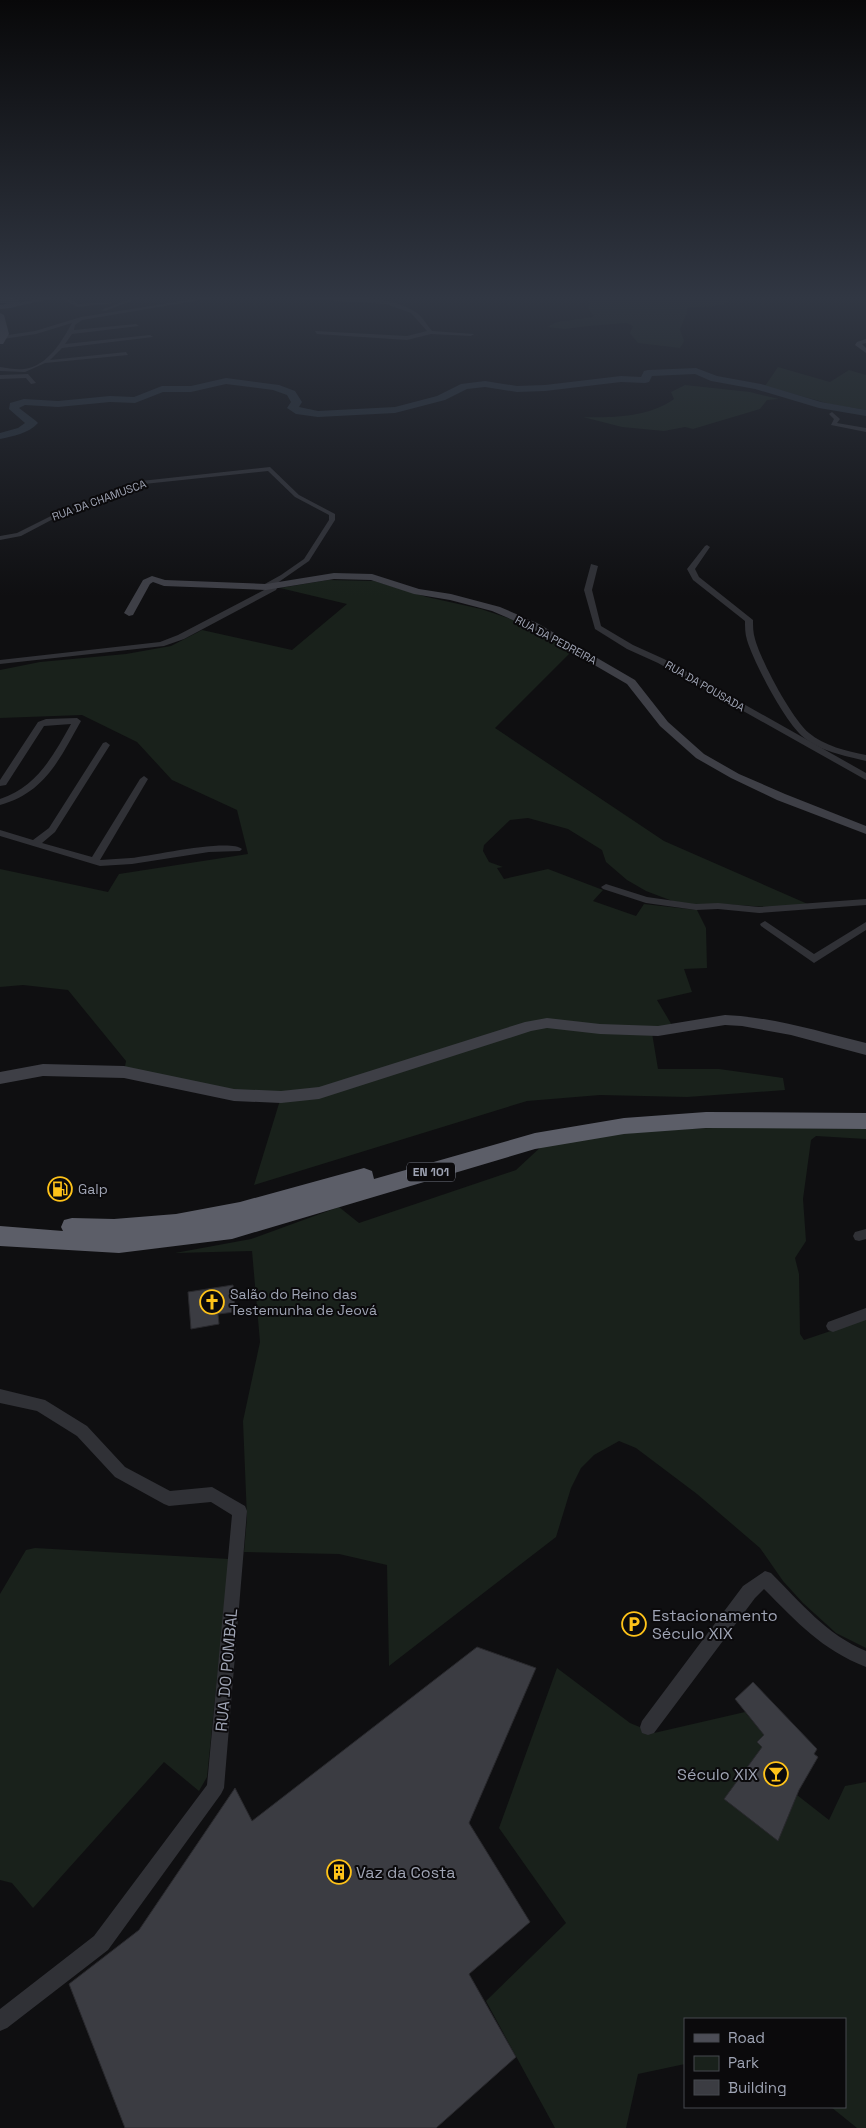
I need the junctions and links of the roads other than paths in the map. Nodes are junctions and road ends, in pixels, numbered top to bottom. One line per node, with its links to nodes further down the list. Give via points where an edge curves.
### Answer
1 (832, 414): 2 (street, via 837,419 834,424)
2 (866, 430)
3 (0, 538): 6 (street, RUA DA CHAMUSCA, via 19,535 55,516 143,482 270,469 297,496 332,514 332,520 307,560)
4 (707, 547): 10 (street, via 691,570 696,578 749,620 753,645 794,721 821,743)
5 (594, 566): 11 (street, RUA DA POUSADA, via 588,590 598,627 604,632)
6 (271, 586): 7 (street, RUA DA PEDREIRA, via 164,583 152,579 146,582); 8 (street, via 181,637 161,644); 15 (street, RUA DA PEDREIRA, via 334,576 372,578 417,592 451,597 533,624 631,682 664,724 700,756 781,797)
7 (129, 613)
8 (0, 662)
9 (106, 745): 17 (street, via 52,830)
10 (866, 758)
11 (866, 777)
12 (144, 780): 19 (street)
13 (0, 782): 14 (street, via 3,783 41,724 77,721 36,785 24,794)
14 (0, 802)
15 (866, 830)
16 (0, 834): 17 (street)
17 (33, 844): 19 (street)
18 (237, 849): 19 (street, via 209,849 112,864)
19 (94, 862)
20 (606, 887): 21 (street, via 646,900 696,907 759,910)
21 (866, 902)
22 (765, 924): 23 (street, via 814,959)
23 (866, 925)
24 (866, 1049): 25 (street, via 742,1021 725,1020 658,1031 547,1023 319,1093 281,1097 234,1095 124,1072 43,1070)
25 (0, 1078)
26 (866, 1110): 28 (highway, EN 101, via 646,1110 503,1136 326,1188 178,1222 115,1229)
27 (866, 1120): 29 (highway, EN 101, via 706,1120 624,1126 535,1141 232,1229 119,1243)
28 (0, 1223)
29 (0, 1236)
30 (866, 1314): 31 (street)
31 (833, 1326)
32 (0, 1396): 35 (street, RUA DO POMBAL, via 40,1405 82,1431 120,1472 169,1499 212,1494 240,1511 215,1788 101,1943)
33 (866, 1659): 34 (street, via 828,1639 765,1578 749,1592)
34 (648, 1727)
35 (0, 2021)

